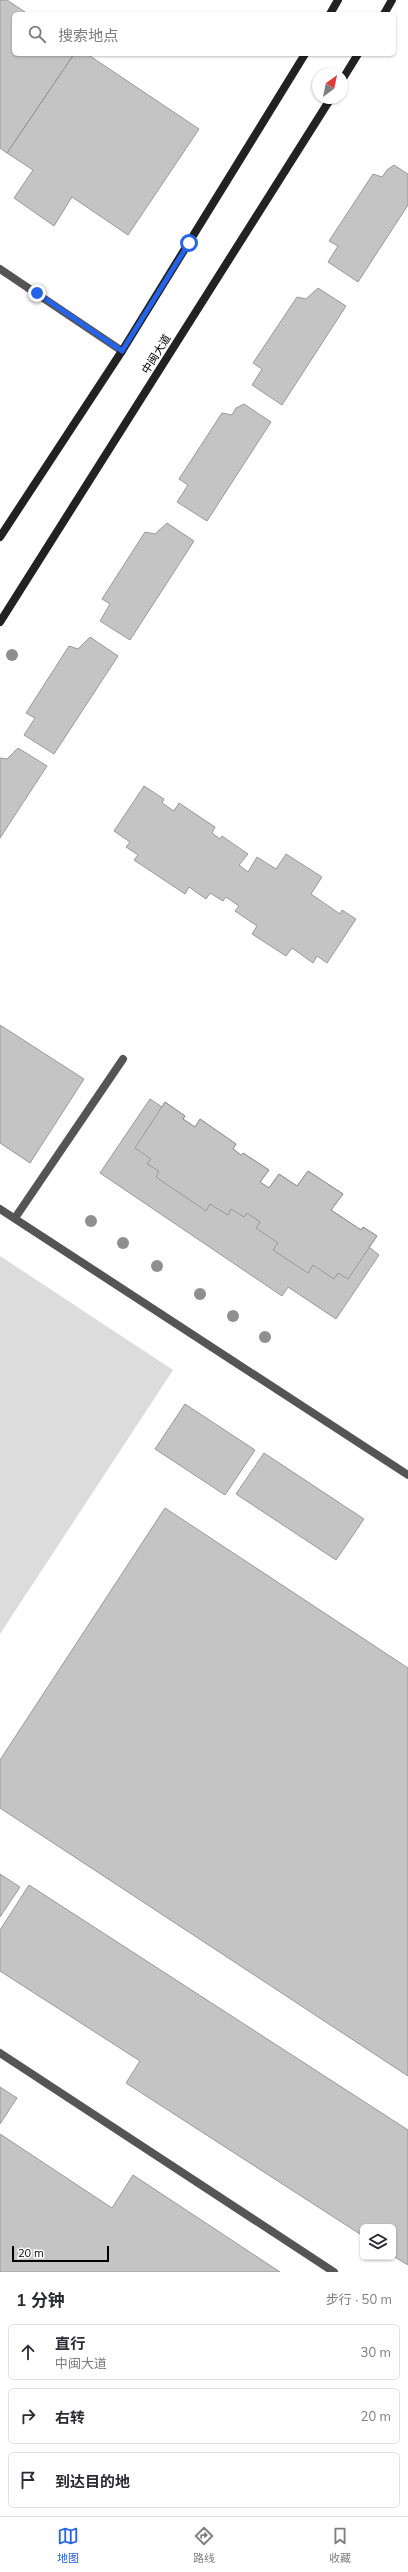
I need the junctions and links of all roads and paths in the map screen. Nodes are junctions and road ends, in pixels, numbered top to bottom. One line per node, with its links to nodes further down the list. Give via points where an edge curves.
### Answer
1 (338, 0): 3 (main road)
2 (392, 0): 4 (main road)
3 (331, 12)
4 (385, 12)
5 (304, 56): 10 (main road)
6 (357, 56): 7 (main road)
7 (348, 70)
8 (327, 104): 12 (main road, 中闽大道)
9 (0, 269): 10 (street)
10 (122, 351): 11 (main road)
11 (0, 537)
12 (0, 622)
13 (123, 1058): 15 (street)
14 (0, 1209): 15 (street)
15 (15, 1218): 16 (street)
16 (408, 1475)
17 (0, 2053): 18 (street)
18 (334, 2272)

